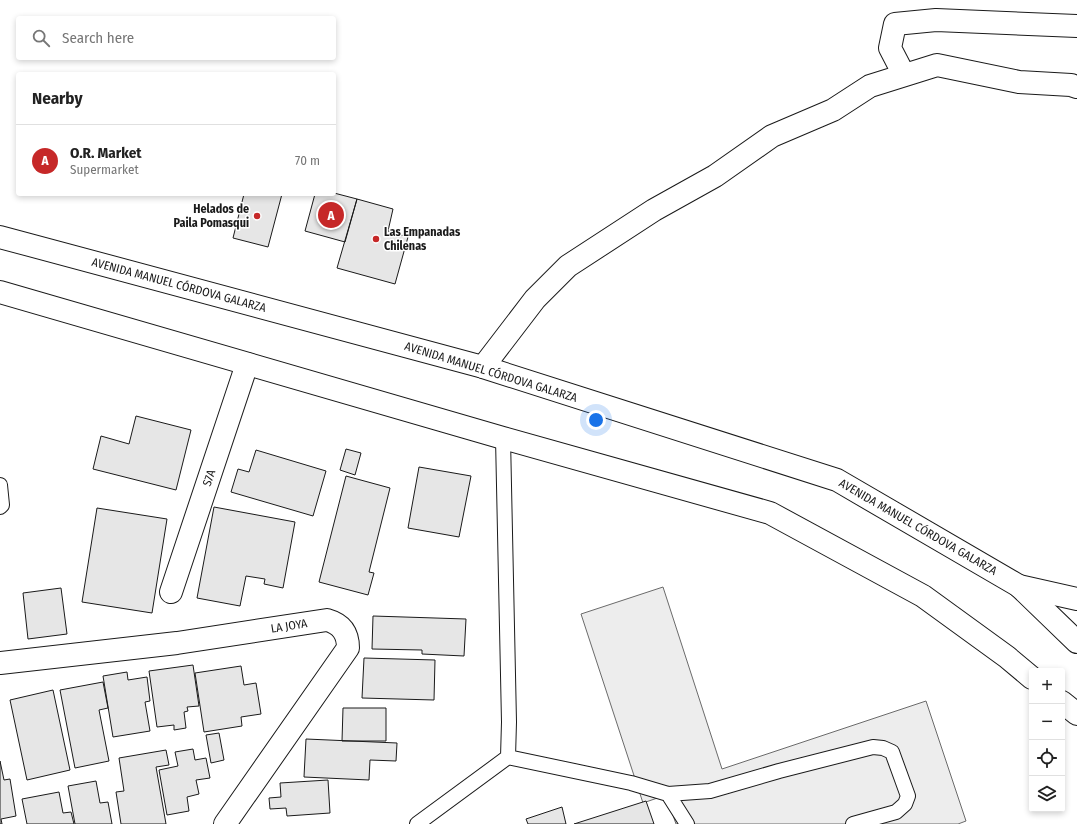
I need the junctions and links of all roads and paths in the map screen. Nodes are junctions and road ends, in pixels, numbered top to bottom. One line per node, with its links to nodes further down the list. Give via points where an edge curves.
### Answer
1 (1077, 26): 2 (main road, via 936,20 895,24 890,48)
2 (904, 75): 3 (main road, via 937,64 1019,82); 7 (main road, via 870,86 833,110 772,136 715,176 654,210 568,266 535,299)
3 (1077, 87)
4 (0, 237): 7 (main road, AVENIDA MANUEL CÓRDOVA GALARZA)
5 (0, 292): 6 (main road)
6 (247, 364): 8 (main road); 12 (main road, S7A)
7 (483, 367): 11 (main road, AVENIDA MANUEL CÓRDOVA GALARZA, via 837,480)
8 (503, 438): 16 (main road, via 770,513 923,596); 19 (lane)
9 (0, 485): 10 (lane)
10 (0, 507)
11 (1019, 586): 13 (main road); 14 (main road, AVENIDA MANUEL CÓRDOVA GALARZA)
12 (171, 592)
13 (1077, 599)
14 (1077, 642)
15 (0, 663): 21 (main road, LA JOYA, via 177,643 327,620 342,627 347,637 348,648)
16 (1029, 675)
17 (1064, 704): 18 (main road)
18 (1077, 714)
19 (508, 757): 20 (lane, via 631,783); 22 (lane)
20 (668, 794): 23 (lane); 24 (lane, via 710,791 873,747 892,752 908,796 905,804 896,812)
21 (225, 824)
22 (417, 824)
23 (687, 824)
24 (853, 824)

